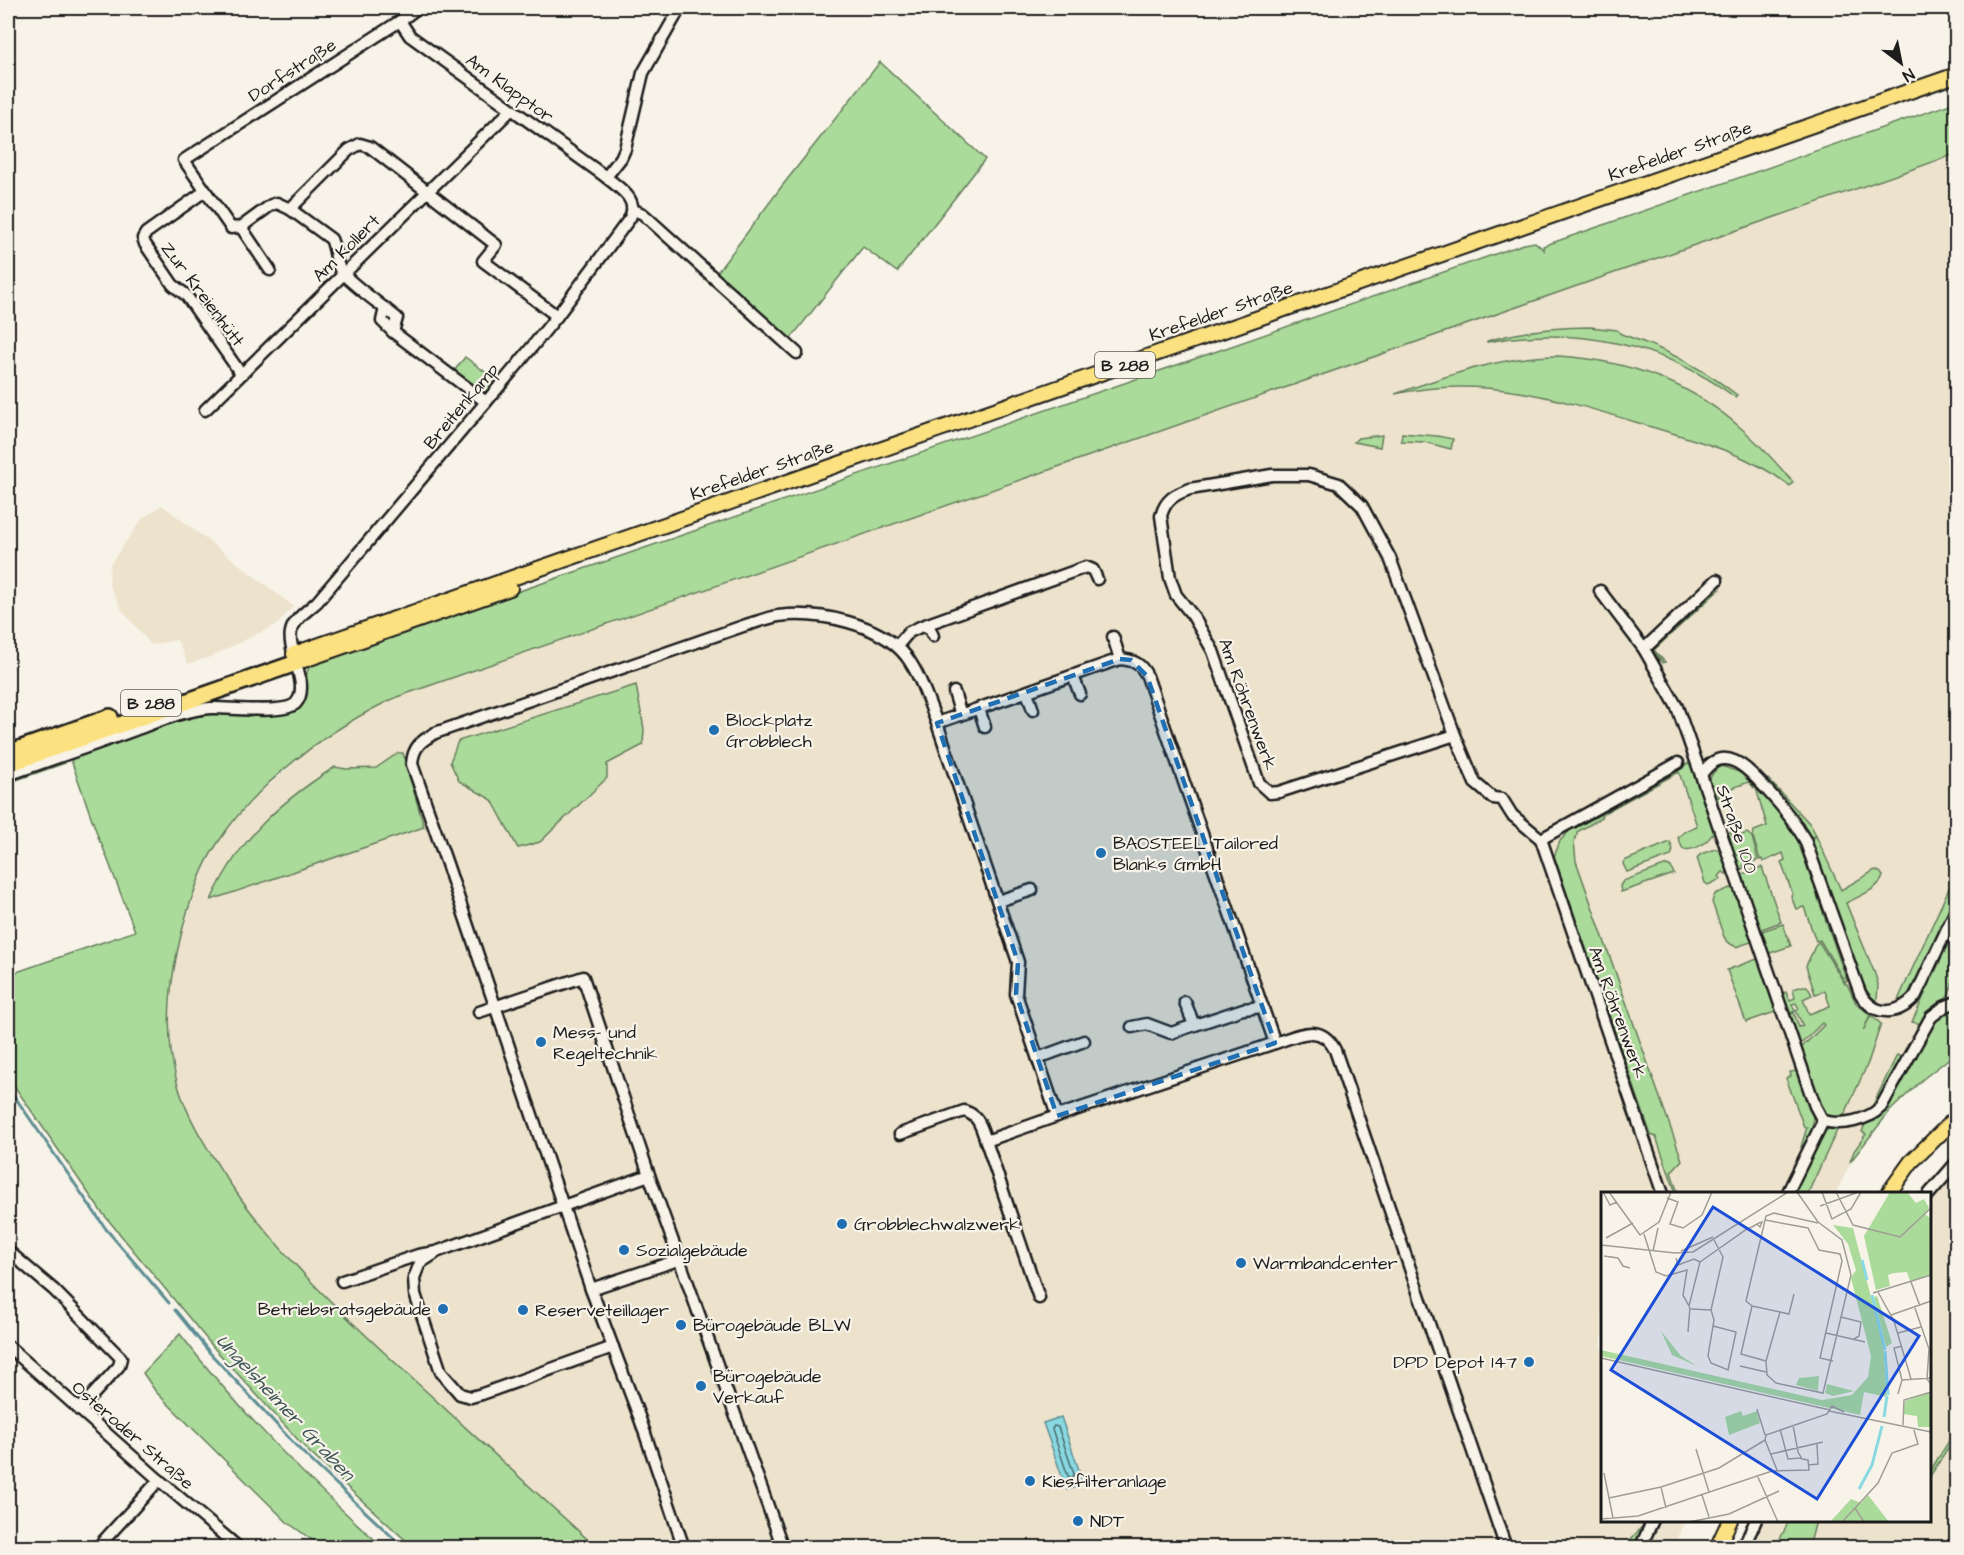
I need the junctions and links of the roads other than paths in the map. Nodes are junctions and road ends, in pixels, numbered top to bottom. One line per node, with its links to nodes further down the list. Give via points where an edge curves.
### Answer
1 (417, 8): 3 (street, Dorfstraße)
2 (680, 8): 7 (street, via 643,73 625,148)
3 (400, 21): 6 (street, Am Klapptor, via 410,36); 8 (street, Dorfstraße, via 184,160)
4 (1956, 75): 28 (main road, Krefelder Straße / B 288)
5 (1956, 85): 28 (main road, Krefelder Straße / B 288)
6 (511, 110): 7 (street, Am Klapptor); 9 (street, Am Kollert)
7 (606, 177): 11 (street, via 628,195)
8 (205, 191): 12 (street, via 231,228); 17 (street, Zur Kreienhütt, via 143,238 173,285 186,295)
9 (426, 191): 10 (street, via 370,147 360,144 349,150); 14 (street, Am Kollert); 15 (street, via 496,245 483,261)
10 (290, 209): 12 (street, via 272,205); 14 (street, via 331,239)
11 (634, 210): 15 (street, Breitenkamp); 16 (street)
12 (241, 227): 13 (street)
13 (270, 270)
14 (343, 274): 17 (street, Am Kollert); 18 (street, via 397,318 393,332)
15 (557, 316): 18 (street, Breitenkamp)
16 (797, 353)
17 (241, 374): 19 (street, Am Kollert)
18 (486, 402): 28 (street, Breitenkamp, via 295,623 291,632)
19 (205, 410)
20 (1097, 579): 23 (street, via 1093,570 1086,567)
21 (1717, 580): 27 (street)
22 (1600, 591): 27 (street)
23 (922, 626): 24 (street, via 930,629); 26 (street, via 909,632)
24 (933, 636)
25 (1113, 637): 29 (street)
26 (897, 646): 37 (street, via 918,675); 51 (street, via 876,632 848,622 778,616 446,729 422,741 413,752 412,764)
27 (1644, 649): 44 (street, via 1677,707)
28 (295, 658): 40 (highway, Krefelder Straße / B 288); 42 (highway, Krefelder Straße / B 288); 43 (street, Breitenkamp, via 300,696 286,709 208,708 190,712)
29 (1120, 659): 30 (street); 52 (street, via 1142,666 1148,676)
30 (1073, 676): 32 (street); 33 (street)
31 (954, 692): 36 (street)
32 (1027, 692): 34 (street); 35 (street)
33 (1080, 694)
34 (979, 709): 36 (street); 38 (street)
35 (1033, 710)
36 (961, 715): 37 (street)
37 (937, 723): 47 (street)
38 (986, 727)
39 (1455, 735): 39 (street, Am Röhrenwerk, via 1390,558 1362,506 1339,484 1309,475 1272,475 1190,489 1177,493 1163,506 1170,578 1176,595 1213,651 1259,783 1270,793); 45 (street, Am Röhrenwerk, via 1476,783 1493,798 1502,799 1512,815)
40 (8, 753)
41 (1678, 763): 45 (street)
42 (8, 764)
43 (8, 775)
44 (1701, 775): 48 (street, Straße 100, via 1722,759 1738,762 1793,819 1805,840 1860,993 1873,1008 1897,1010 1915,997); 61 (street, Straße 100)
45 (1541, 839): 66 (street, Am Röhrenwerk)
46 (1032, 890): 47 (street)
47 (998, 901): 58 (street, via 1018,962 1016,994)
48 (1956, 910)
49 (1185, 1002): 54 (street)
50 (1956, 1002): 61 (street, via 1931,1017 1873,1115 1854,1121)
51 (495, 1006): 53 (street); 65 (street, via 583,977); 70 (street)
52 (1263, 1007): 54 (street, via 1243,1009); 57 (street)
53 (479, 1012)
54 (1194, 1025): 55 (street, via 1171,1033 1147,1024)
55 (1132, 1027)
56 (1084, 1041): 58 (street)
57 (1275, 1043): 59 (street); 88 (street, via 1306,1033 1320,1033 1335,1050)
58 (1038, 1058): 59 (street)
59 (1057, 1116): 63 (street)
60 (1956, 1118): 68 (main road, via 1911,1162)
61 (1822, 1121): 67 (street)
62 (900, 1134): 63 (street, via 964,1111 979,1120)
63 (986, 1141): 76 (street)
64 (1956, 1163): 69 (street)
65 (650, 1175): 70 (street); 73 (street)
66 (1663, 1192)
67 (1788, 1192)
68 (1889, 1192)
69 (1931, 1192)
70 (562, 1206): 72 (street); 75 (street)
71 (8, 1251): 79 (street, via 54,1290 121,1358 119,1366)
72 (436, 1252): 74 (street); 78 (street, via 420,1263 414,1278 415,1294 441,1372 460,1394 482,1394)
73 (681, 1259): 75 (street); 87 (street)
74 (342, 1281)
75 (591, 1289): 78 (street)
76 (1039, 1298)
77 (8, 1346): 79 (street, Osteroder Straße)
78 (613, 1347): 86 (street)
79 (79, 1410): 80 (street, Osteroder Straße)
80 (159, 1480): 84 (street); 85 (street, Osteroder Straße)
81 (1653, 1522): 89 (street)
82 (1730, 1522): 90 (main road)
83 (1756, 1522): 91 (street)
84 (98, 1548)
85 (239, 1548)
86 (684, 1548)
87 (783, 1548)
88 (1506, 1548)
89 (1640, 1548)
90 (1717, 1548)
91 (1743, 1548)

